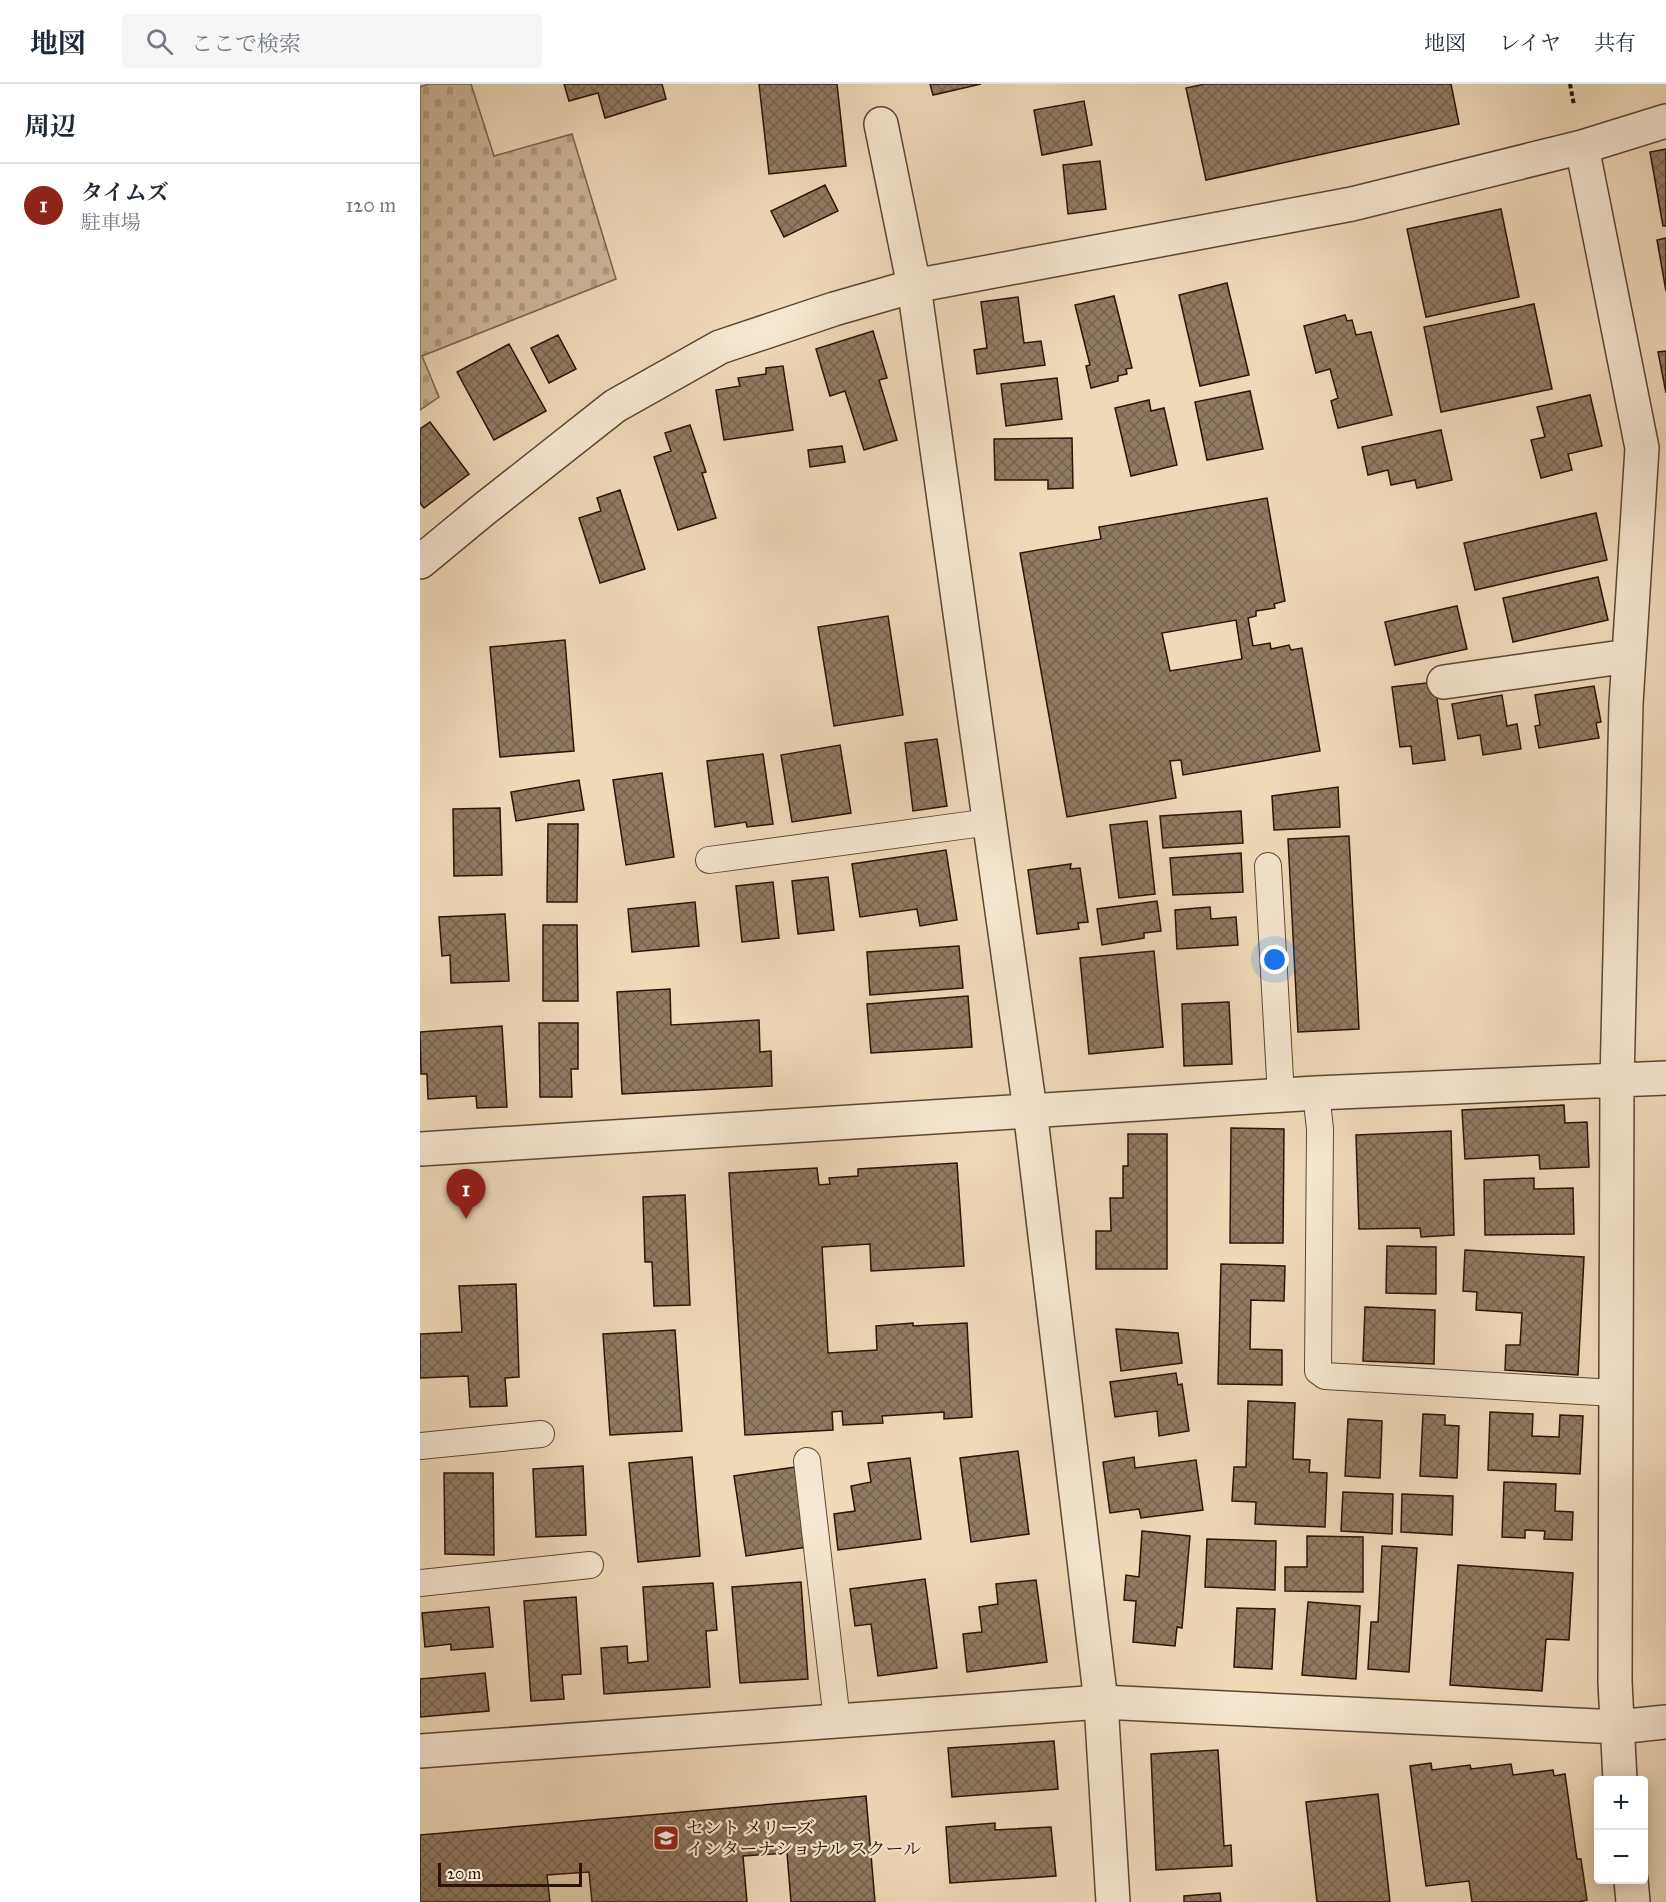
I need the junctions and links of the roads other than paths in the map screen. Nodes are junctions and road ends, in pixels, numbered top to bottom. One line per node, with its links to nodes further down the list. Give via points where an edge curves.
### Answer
1 (1666, 121): 3 (street)
2 (881, 124): 4 (street)
3 (1582, 147): 4 (street, via 1352,204); 5 (street)
4 (914, 286): 6 (street, via 720,347 615,406); 9 (street)
5 (1654, 447): 7 (street)
6 (420, 562)
7 (1629, 656): 8 (street); 13 (street)
8 (1444, 682)
9 (990, 822): 10 (lane); 16 (street)
10 (709, 860)
11 (1269, 866): 15 (lane)
12 (1666, 1078): 13 (street)
13 (1617, 1081): 14 (street); 18 (street)
14 (1316, 1093): 15 (street); 18 (lane, via 1320,1129 1318,1371 1325,1376)
15 (1281, 1096): 16 (street)
16 (1030, 1110): 17 (street); 24 (street)
17 (420, 1149)
18 (1615, 1393): 27 (street)
19 (541, 1434): 20 (lane)
20 (420, 1446)
21 (807, 1461): 25 (lane)
22 (590, 1565): 23 (lane)
23 (420, 1583)
24 (1101, 1702): 25 (street); 27 (street); 31 (street)
25 (837, 1720): 28 (street)
26 (1666, 1722): 27 (street)
27 (1618, 1727): 29 (street)
28 (420, 1751)
29 (1620, 1776)
30 (1631, 1884): 32 (street)
31 (1113, 1902)
32 (1633, 1902)

